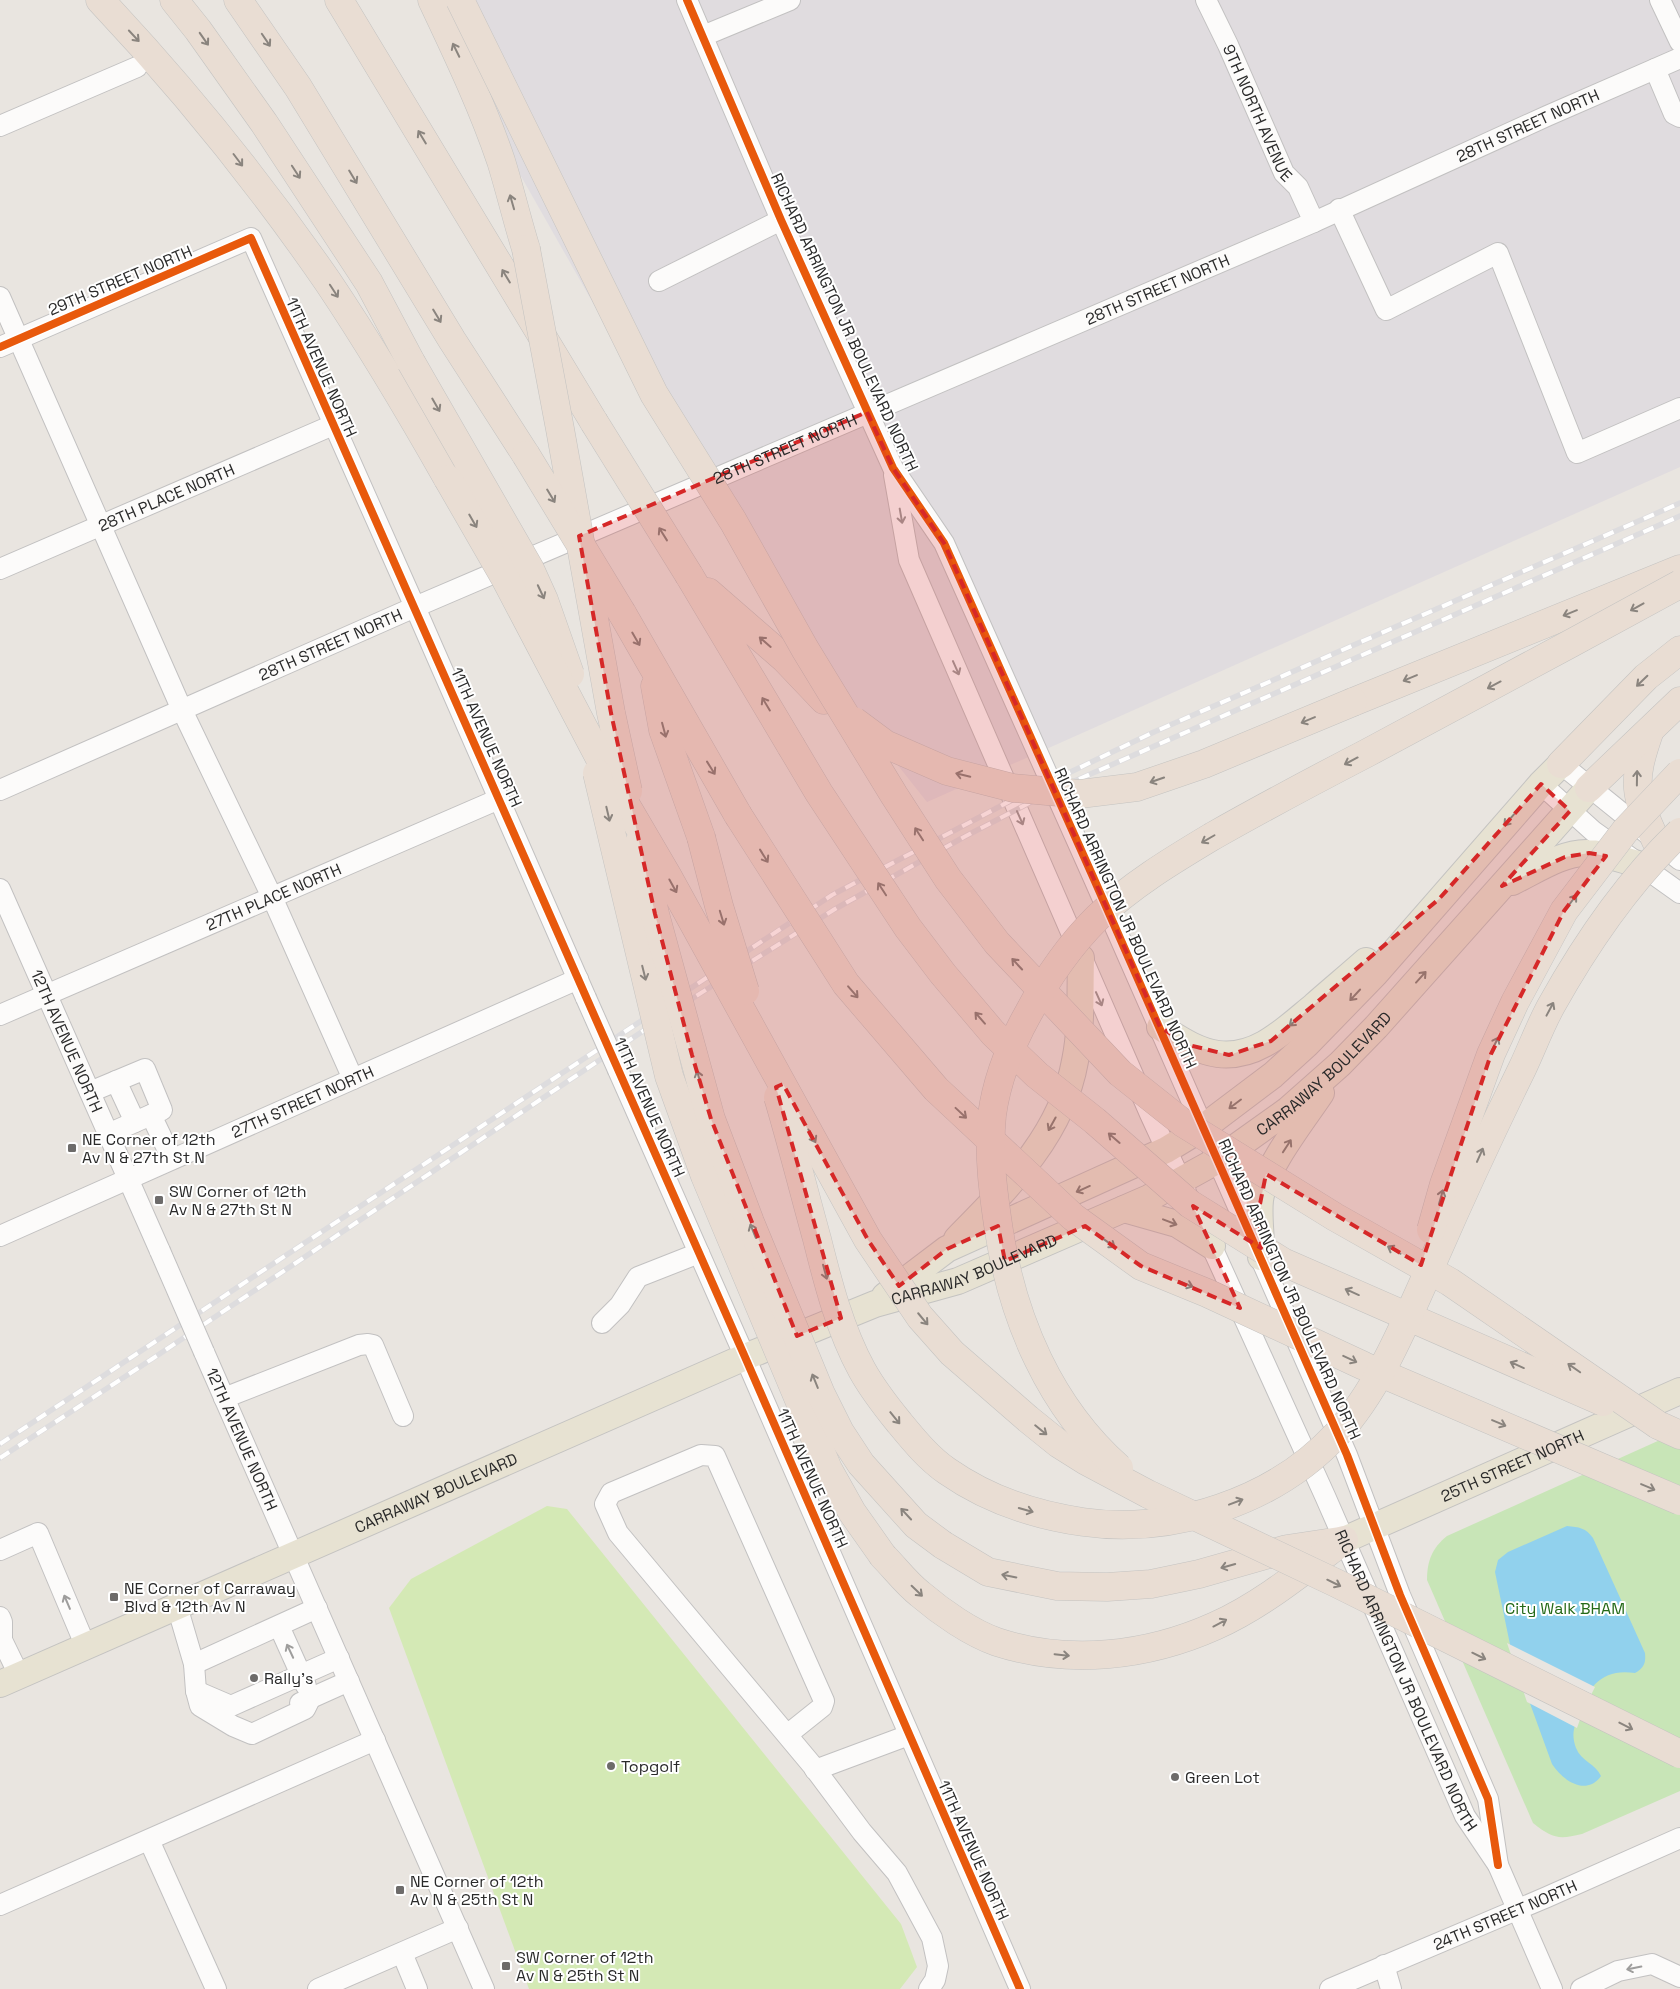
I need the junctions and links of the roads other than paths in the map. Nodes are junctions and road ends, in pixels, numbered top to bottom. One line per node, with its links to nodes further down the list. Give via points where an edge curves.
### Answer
1 (100, 0): 86 (highway, one-way to 86, bridge, via 232,152 329,283 389,377 506,578 609,776 868,1240 920,1317 952,1353 1053,1439 1086,1461)
2 (174, 0): 89 (highway, one-way to 89, bridge, via 264,123 368,283 544,600 566,658 601,788 670,1076 705,1176 828,1469 852,1512 883,1556 918,1593 956,1621 995,1641 1033,1652 1113,1655 1160,1645 1215,1626 1278,1590)
3 (238, 0): 36 (highway, one-way to 36, bridge, via 298,87 526,455)
4 (339, 0): 32 (highway, one-way to 4, bridge)
5 (432, 0): 89 (highway, one-way to 5, bridge, via 1287,1549 1151,1584 1057,1586 988,1572 916,1525 861,1464 840,1432 750,1222 711,1119 655,914 610,713 526,249 481,107)
6 (460, 0): 85 (highway, one-way to 6, bridge, via 1450,1282 1335,1217 1183,1123 1120,1073 997,943 948,879 894,794 654,394)
7 (687, 0): 11 (street, RICHARD ARRINGTON JR BOULEVARD NORTH)
8 (790, 0): 11 (street)
9 (1206, 0): 20 (street, 9TH NORTH AVENUE, via 1284,173 1298,187)
10 (1660, 0): 12 (street)
11 (703, 36): 19 (street, RICHARD ARRINGTON JR BOULEVARD NORTH)
12 (1680, 42)
13 (1680, 58): 15 (street, 28TH STREET NORTH)
14 (137, 66): 17 (street)
15 (1655, 69): 16 (street, via 1674,114); 18 (street, 28TH STREET NORTH)
16 (1680, 117)
17 (0, 126)
18 (1339, 209): 20 (street, 28TH STREET NORTH); 25 (street, via 1386,310 1498,253 1577,453)
19 (781, 220): 22 (street); 26 (street, RICHARD ARRINGTON JR BOULEVARD NORTH)
20 (1314, 222): 26 (street, 28TH STREET NORTH)
21 (250, 238): 24 (street, 29TH STREET NORTH); 27 (street, 11TH AVENUE NORTH)
22 (659, 281)
23 (0, 297): 24 (street)
24 (9, 343): 29 (street)
25 (1680, 408)
26 (868, 412): 28 (street, RICHARD ARRINGTON JR BOULEVARD NORTH); 34 (street, 28TH STREET NORTH)
27 (333, 425): 29 (street, 28TH PLACE NORTH); 34 (street, 11TH AVENUE NORTH)
28 (893, 468): 55 (street, RICHARD ARRINGTON JR BOULEVARD NORTH, one-way to 55, via 909,560); 59 (street, RICHARD ARRINGTON JR BOULEVARD NORTH, via 944,543)
29 (101, 526): 30 (street, 28TH PLACE NORTH); 38 (street)
30 (0, 569)
31 (1680, 569): 32 (highway, one-way to 32, bridge, via 1204,764 1137,787 1080,794 1013,788 947,771 885,744 824,700 785,659)
32 (689, 575): 85 (highway, one-way to 32, bridge, via 1283,1262 1190,1204 1037,1075 993,1033 908,928 819,793)
33 (1680, 584): 86 (highway, one-way to 86, bridge, via 1178,856 1097,918 1066,953 1038,995 1016,1035 1000,1075 992,1114 992,1186 1001,1242 1028,1340 1053,1390 1099,1450)
34 (415, 607): 38 (street, 28TH STREET NORTH); 45 (street, 11TH AVENUE NORTH)
35 (1680, 650): 40 (highway, one-way to 40, via 1646,677)
36 (651, 665): 80 (highway, one-way to 80, bridge, via 663,730 701,837 784,1116 828,1280 846,1332 862,1370 884,1404 912,1438 945,1470 1016,1507 1054,1518 1095,1524 1131,1524 1212,1511 1278,1481 1314,1457 1339,1433 1366,1396); 87 (highway, one-way to 87, bridge, via 738,815 846,984 936,1089 1074,1217 1141,1266 1364,1366)
37 (1680, 702): 39 (highway)
38 (182, 710): 44 (street, 28TH STREET NORTH); 53 (street)
39 (1650, 729): 43 (highway); 47 (highway, one-way to 39, via 1645,817 1637,790 1639,760)
40 (1561, 764): 42 (main road, CARRAWAY BOULEVARD); 43 (street)
41 (1680, 773): 80 (highway, one-way to 41, bridge, via 1444,1184 1491,1054 1515,1002 1564,911 1625,831)
42 (1541, 784): 46 (street); 54 (main road, CARRAWAY BOULEVARD, one-way to 54)
43 (1589, 788): 46 (main road, CARRAWAY BOULEVARD); 47 (street)
44 (0, 790)
45 (499, 799): 53 (street, 27TH PLACE NORTH); 56 (street, 11TH AVENUE NORTH)
46 (1570, 811): 49 (street); 50 (main road, CARRAWAY BOULEVARD)
47 (1668, 837): 48 (street); 80 (highway, one-way to 47, bridge, via 1550,1008 1596,932 1660,852)
48 (1680, 860)
49 (1638, 864): 50 (main road, via 1589,853 1578,854 1566,856); 52 (street)
50 (1502, 886): 60 (main road, CARRAWAY BOULEVARD, one-way to 50)
51 (0, 889): 57 (street, 12TH AVENUE NORTH)
52 (1680, 893)
53 (272, 898): 57 (street, 27TH PLACE NORTH); 61 (street)
54 (1439, 899): 59 (main road, one-way to 59, via 1284,1030 1259,1047 1244,1053 1217,1054 1189,1045); 65 (main road, CARRAWAY BOULEVARD, one-way to 65, via 1374,974 1306,1044 1273,1075)
55 (1082, 958): 67 (street, RICHARD ARRINGTON JR BOULEVARD NORTH, one-way to 67); 75 (main road, one-way to 75, via 1079,1039 1062,1107 1019,1174)
56 (578, 979): 61 (street, 27TH STREET NORTH); 76 (street, 11TH AVENUE NORTH, bridge)
57 (47, 994): 58 (street, 27TH PLACE NORTH); 63 (street, 12TH AVENUE NORTH)
58 (0, 1014)
59 (1160, 1026): 65 (street, RICHARD ARRINGTON JR BOULEVARD NORTH)
60 (1340, 1064): 69 (main road, CARRAWAY BOULEVARD, via 1288,1110); 77 (main road, one-way to 60, via 1259,1209 1265,1181)
61 (353, 1079): 68 (street, 27TH STREET NORTH)
62 (116, 1081): 63 (street); 64 (street); 64 (street, via 144,1070 162,1110)
63 (90, 1092): 66 (street, 12TH AVENUE NORTH)
64 (143, 1119): 66 (street); 68 (street)
65 (1204, 1127): 67 (main road, CARRAWAY BOULEVARD); 69 (street, RICHARD ARRINGTON JR BOULEVARD NORTH)
66 (108, 1134): 70 (street, 12TH AVENUE NORTH)
67 (1166, 1150): 71 (street, RICHARD ARRINGTON JR BOULEVARD NORTH); 75 (main road, CARRAWAY BOULEVARD, one-way to 75)
68 (172, 1159): 70 (street, 27TH STREET NORTH)
69 (1218, 1160): 71 (main road, CARRAWAY BOULEVARD); 77 (street, RICHARD ARRINGTON JR BOULEVARD NORTH)
70 (128, 1179): 73 (street, 27TH STREET NORTH); 83 (street, 12TH AVENUE NORTH, bridge)
71 (1181, 1181): 72 (main road, CARRAWAY BOULEVARD); 74 (street, RICHARD ARRINGTON JR BOULEVARD NORTH)
72 (1124, 1209): 74 (main road, one-way to 74, via 1177,1224); 78 (main road, CARRAWAY BOULEVARD, via 958,1281)
73 (0, 1236)
74 (1212, 1246): 89 (street, RICHARD ARRINGTON JR BOULEVARD NORTH)
75 (947, 1250): 78 (main road, CARRAWAY BOULEVARD)
76 (699, 1253): 79 (street, via 638,1277 620,1305); 81 (street, 11TH AVENUE NORTH)
77 (1261, 1257): 88 (street, RICHARD ARRINGTON JR BOULEVARD NORTH, via 1347,1455)
78 (874, 1304): 81 (main road, CARRAWAY BOULEVARD)
79 (602, 1323)
80 (1402, 1327)
81 (745, 1357): 91 (main road, CARRAWAY BOULEVARD); 106 (street, 11TH AVENUE NORTH)
82 (1680, 1391): 88 (main road, 25TH STREET NORTH)
83 (224, 1398): 84 (street, via 368,1344 373,1345); 91 (street, 12TH AVENUE NORTH)
84 (403, 1416)
85 (1669, 1430)
86 (1148, 1494): 108 (highway, one-way to 108, bridge, via 1336,1583)
87 (1680, 1501)
88 (1374, 1527): 89 (main road, 25TH STREET NORTH); 112 (street, RICHARD ARRINGTON JR BOULEVARD NORTH, via 1488,1799)
89 (1344, 1540): 112 (street, RICHARD ARRINGTON JR BOULEVARD NORTH, via 1465,1816)
90 (0, 1550): 97 (street, one-way to 90, via 38,1533)
91 (294, 1555): 92 (main road, CARRAWAY BOULEVARD); 93 (street, 12TH AVENUE NORTH)
92 (177, 1606): 97 (main road, CARRAWAY BOULEVARD); 99 (street)
93 (317, 1608): 95 (street); 98 (street, 12TH AVENUE NORTH)
94 (0, 1617): 96 (street)
95 (279, 1626): 99 (street); 100 (street, one-way to 95)
96 (1, 1639): 101 (street)
97 (86, 1647): 101 (main road, CARRAWAY BOULEVARD)
98 (339, 1658): 100 (street); 102 (street, 12TH AVENUE NORTH)
99 (194, 1664): 103 (street)
100 (301, 1675): 103 (street, via 231,1706); 104 (street)
101 (5, 1681)
102 (349, 1681): 104 (street); 107 (street, 12TH AVENUE NORTH)
103 (196, 1691): 104 (street, via 200,1706 233,1726 253,1724)
104 (311, 1697)
105 (787, 1735): 105 (street, via 618,1533 605,1504 611,1493 701,1455 714,1456 824,1701 822,1707); 109 (street)
106 (909, 1736): 109 (street); 124 (street, 11TH AVENUE NORTH)
107 (375, 1740): 111 (street); 115 (street, 12TH AVENUE NORTH)
108 (1680, 1754)
109 (815, 1770): 123 (street, via 897,1873 932,1938 938,1966 936,1980)
110 (1680, 1838): 114 (street, 24TH STREET NORTH)
111 (149, 1840): 113 (street); 120 (street)
112 (1498, 1865): 114 (street, RICHARD ARRINGTON JR BOULEVARD NORTH)
113 (0, 1905)
114 (1517, 1909): 117 (street, 24TH STREET NORTH); 127 (street, RICHARD ARRINGTON JR BOULEVARD NORTH)
115 (458, 1928): 116 (street); 119 (street, 12TH AVENUE NORTH)
116 (402, 1953): 121 (street); 122 (street)
117 (1384, 1965): 125 (street, 24TH STREET NORTH); 126 (street)
118 (1680, 1977): 128 (street, one-way to 128, via 1652,1964 1618,1971)
119 (478, 1987)
120 (216, 1989)
121 (318, 1989)
122 (417, 1989)
123 (929, 1989)
124 (1020, 1989)
125 (1330, 1989)
126 (1391, 1989)
127 (1552, 1989)
128 (1581, 1989)

